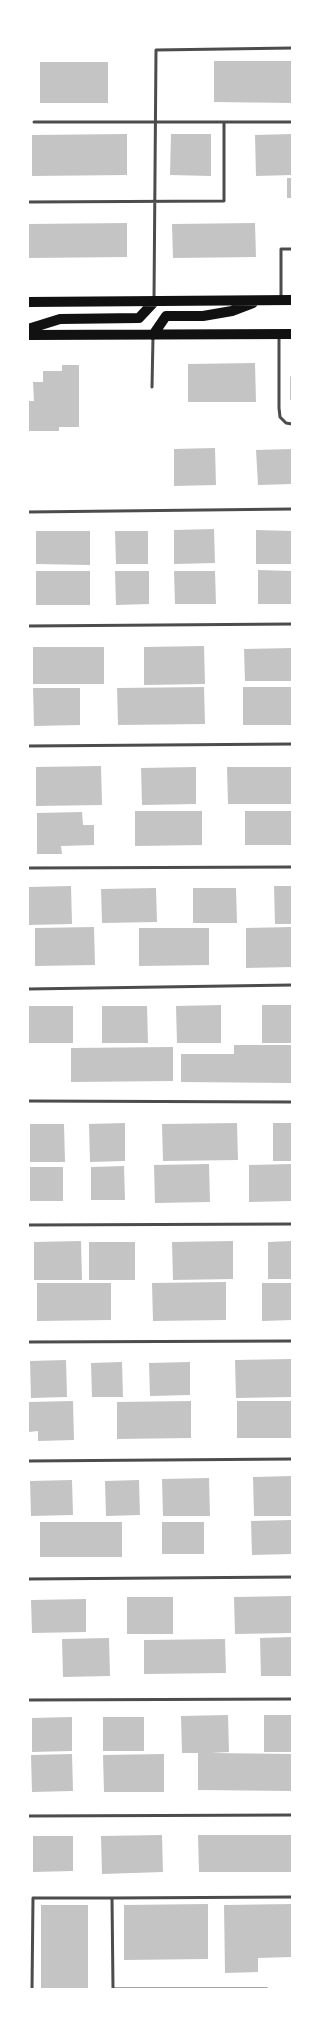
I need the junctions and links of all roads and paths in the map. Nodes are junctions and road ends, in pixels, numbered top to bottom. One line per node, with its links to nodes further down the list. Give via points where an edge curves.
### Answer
1 (292, 48): 3 (lane, via 156,50)
2 (34, 122): 3 (lane)
3 (156, 122): 4 (lane); 7 (lane)
4 (224, 122): 5 (lane); 7 (lane, via 224,201)
5 (292, 122)
6 (28, 202): 7 (lane)
7 (156, 202): 13 (lane)
8 (292, 249): 9 (lane, via 281,249)
9 (281, 300): 10 (main road); 11 (main road)
10 (292, 300)
11 (260, 301): 13 (main road); 18 (main road, via 232,311 203,316 166,316)
12 (28, 302): 13 (main road)
13 (154, 302): 14 (main road, via 139,318 60,319)
14 (28, 329)
15 (279, 334): 16 (main road); 18 (main road); 20 (lane, via 280,417 286,423)
16 (292, 334)
17 (28, 335): 18 (main road)
18 (153, 335): 19 (lane)
19 (152, 387)
20 (292, 424)
21 (292, 509): 22 (lane)
22 (28, 512)
23 (292, 624): 24 (lane)
24 (28, 626)
25 (292, 744): 26 (lane)
26 (28, 746)
27 (292, 867): 28 (lane)
28 (28, 868)
29 (292, 984): 30 (lane)
30 (28, 989)
31 (28, 1101): 32 (lane)
32 (292, 1102)
33 (28, 1224): 34 (lane)
34 (292, 1224)
35 (292, 1341): 36 (lane)
36 (28, 1342)
37 (292, 1459): 38 (lane)
38 (28, 1461)
39 (292, 1577): 40 (lane)
40 (28, 1579)
41 (292, 1699): 42 (lane)
42 (28, 1700)
43 (292, 1815): 44 (lane)
44 (28, 1816)
45 (292, 1897): 46 (lane)
46 (112, 1898): 47 (lane, via 33,1898); 48 (lane)
47 (32, 1989)
48 (113, 1989): 49 (lane)
49 (267, 1989)

